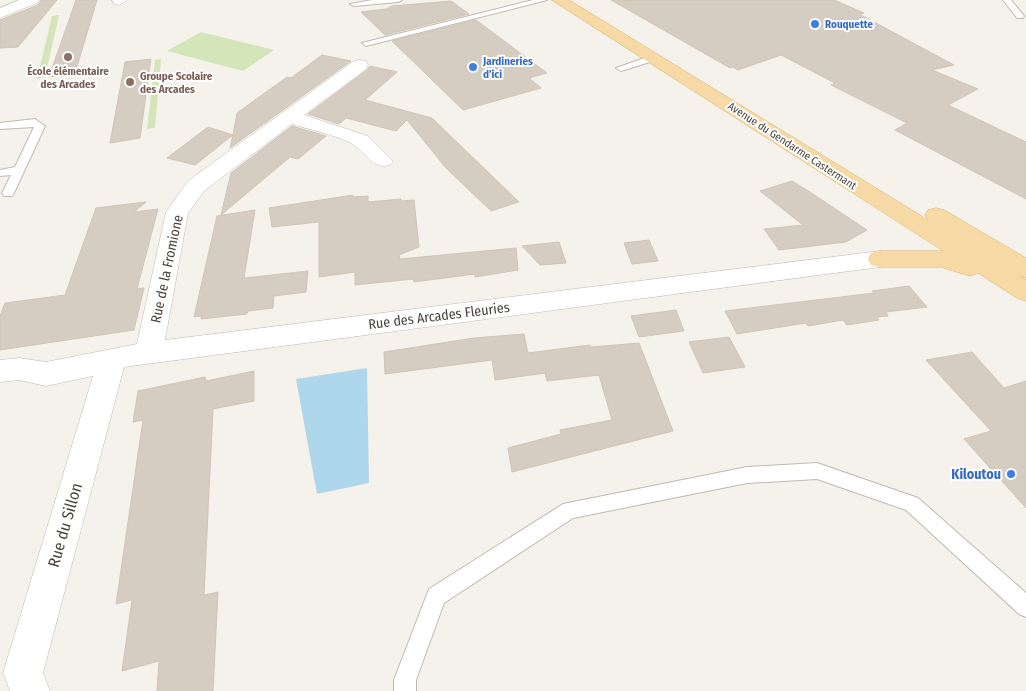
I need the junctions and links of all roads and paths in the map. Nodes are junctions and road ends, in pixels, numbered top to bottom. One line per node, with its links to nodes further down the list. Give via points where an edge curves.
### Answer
1 (32, 0): 8 (street)
2 (398, 0): 7 (lane)
3 (543, 0): 10 (lane)
4 (559, 0): 11 (main road, Avenue du Gendarme Castermant)
5 (577, 0): 21 (main road, Avenue du Gendarme Castermant)
6 (1007, 0): 9 (lane)
7 (354, 4)
8 (0, 13)
9 (1020, 16)
10 (366, 43)
11 (652, 58): 13 (lane); 20 (main road, Avenue du Gendarme Castermant)
12 (360, 65): 14 (street, Rue de la Fromione)
13 (621, 68)
14 (290, 117): 16 (street, via 360,140); 26 (street, Rue de la Fromione, via 196,186 177,212)
15 (0, 126): 17 (lane, via 35,122 40,126)
16 (383, 161)
17 (19, 170): 18 (lane); 19 (lane)
18 (0, 172)
19 (8, 193)
20 (873, 197): 22 (main road, Avenue du Gendarme Castermant); 24 (main road, via 891,215 904,235 901,245)
21 (976, 239): 22 (main road); 23 (main road, via 1002,243); 25 (main road, Avenue du Gendarme Castermant)
22 (945, 242): 24 (main road); 25 (main road, Avenue du Gendarme Castermant)
23 (1026, 253)
24 (880, 260): 25 (main road, via 941,259); 26 (street, Rue des Arcades Fleuries)
25 (1022, 284)
26 (149, 353): 27 (street, Rue des Arcades Fleuries)
27 (113, 358): 28 (street, Rue des Arcades Fleuries, via 88,368 46,374 19,369); 30 (street, Rue du Sillon, via 22,673)
28 (0, 371)
29 (1026, 608): 31 (lane, via 912,504 817,471 747,475 569,510 436,596 405,680)
30 (30, 691)
31 (405, 691)

